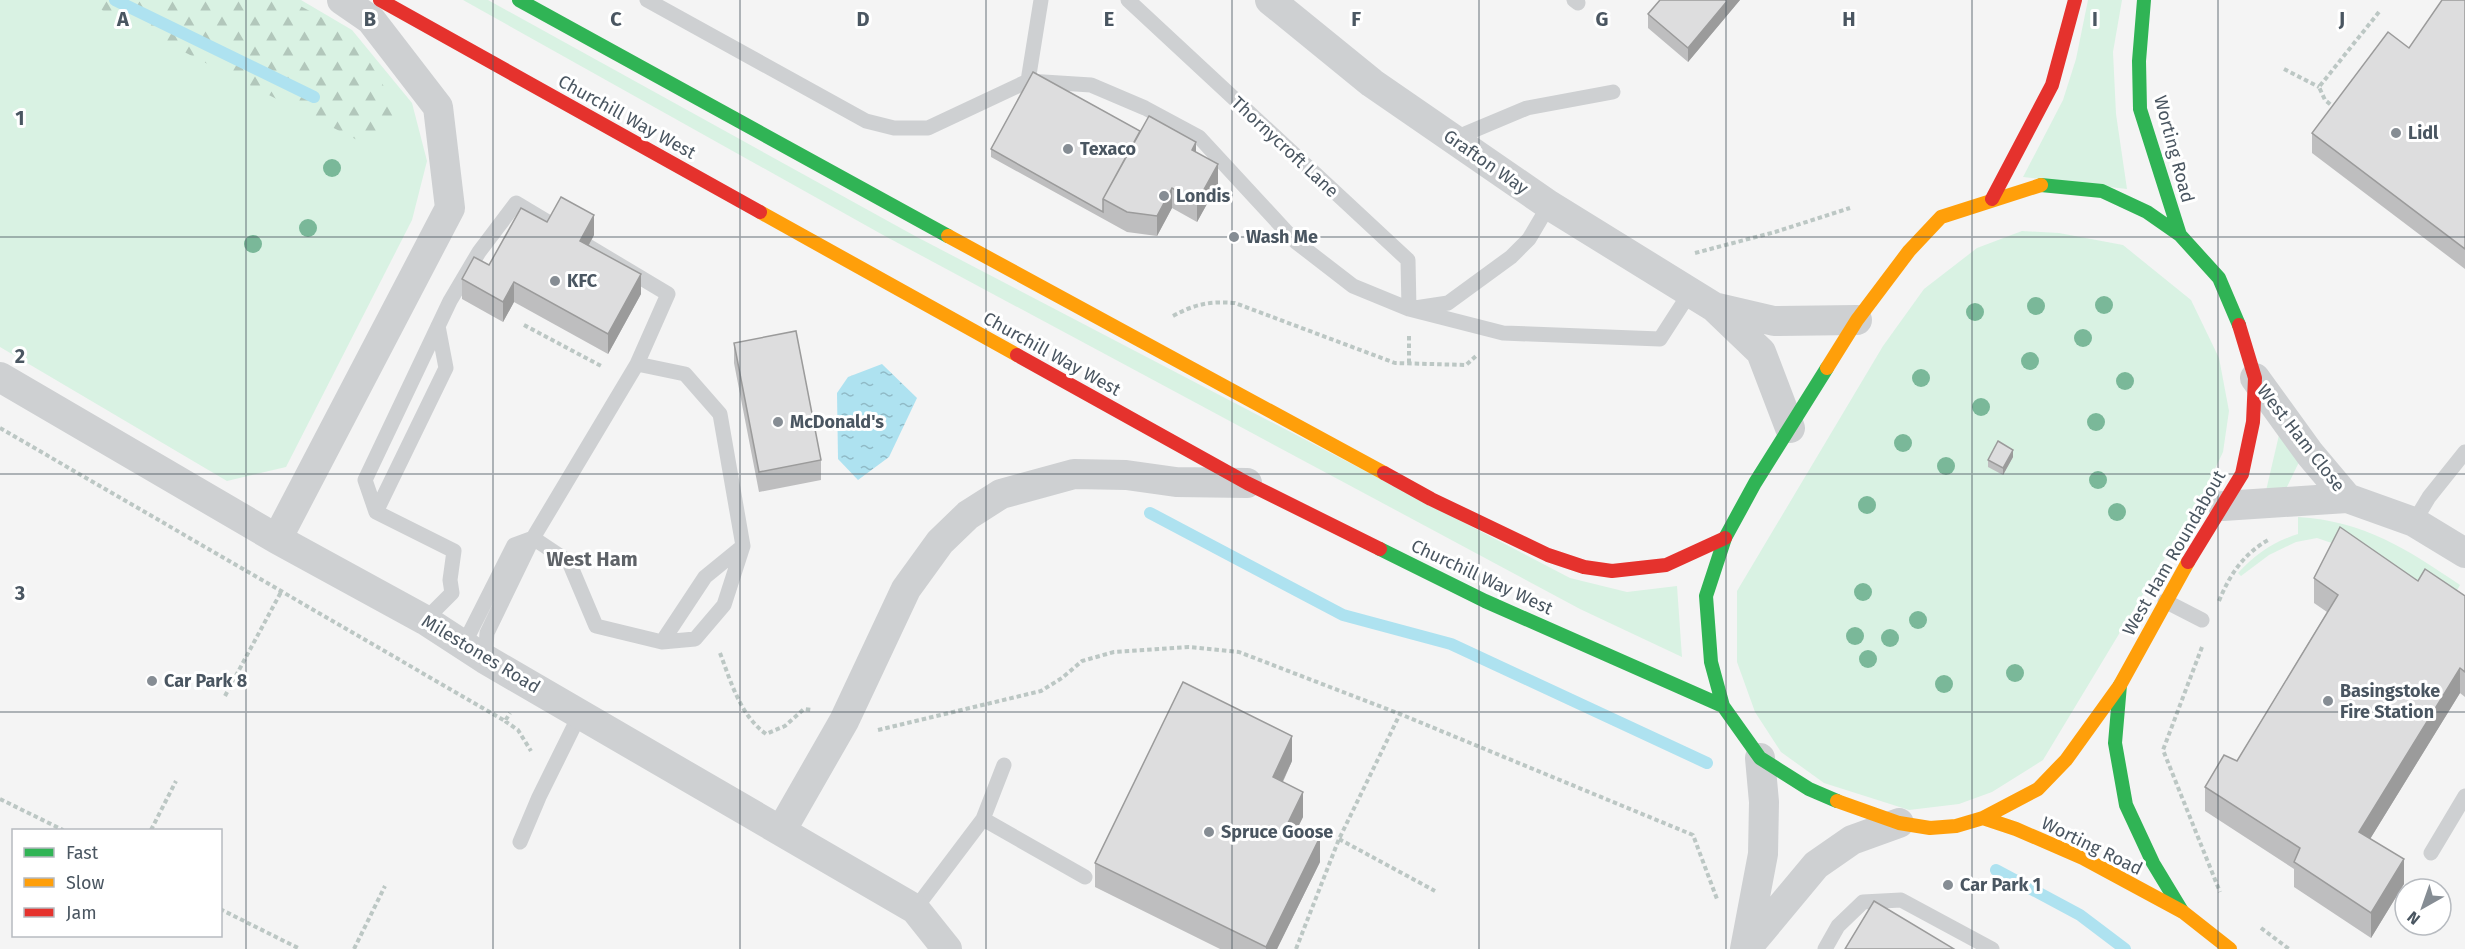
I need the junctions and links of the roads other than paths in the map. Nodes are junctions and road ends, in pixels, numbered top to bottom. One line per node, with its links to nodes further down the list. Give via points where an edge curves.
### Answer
1 (342, 0): 32 (street, via 371,20 438,107 450,208)
2 (380, 0): 25 (main road, Churchill Way West)
3 (519, 0): 31 (main road, via 1431,499 1548,555 1612,571 1666,565)
4 (647, 0): 10 (lane, via 866,120 894,128 928,128)
5 (1041, 0): 10 (lane)
6 (1128, 0): 17 (lane, Thornycroft Lane, via 1408,260)
7 (1270, 0): 12 (street, Grafton Way, via 1372,83)
8 (2075, 0): 13 (main road, via 2052,85)
9 (2144, 0): 15 (main road, Worting Road, via 2140,109)
10 (1028, 81): 17 (lane, via 1091,86 1145,108 1199,137 1296,242 1353,286)
11 (1613, 92): 12 (lane, via 1527,108)
12 (1453, 139): 14 (street, Grafton Way)
13 (1992, 199): 15 (main road, West Ham Roundabout, via 2041,185 2102,191 2146,212); 18 (main road, West Ham Roundabout, via 1941,217 1909,251)
14 (1549, 205): 16 (street, Grafton Way); 17 (lane, via 1529,238 1511,257 1448,303)
15 (2180, 235): 22 (main road, West Ham Roundabout, via 2219,278 2244,338)
16 (1703, 299): 17 (lane, via 1660,339 1503,333); 18 (street, Grafton Way, via 1774,321); 23 (street, Grafton Way, via 1761,352)
17 (1409, 309)
18 (1857, 320): 23 (main road, West Ham Roundabout)
19 (438, 326): 20 (lane, via 478,252 516,203 668,294); 28 (lane, via 446,368); 28 (lane, via 365,480)
20 (637, 364): 30 (lane); 33 (lane, via 685,374 720,414)
21 (0, 377): 32 (street, Milestones Road)
22 (2254, 378): 26 (street, West Ham Close); 27 (main road, West Ham Roundabout, via 2253,422 2242,474)
23 (1790, 428): 31 (main road, West Ham Roundabout)
24 (2465, 452): 29 (lane)
25 (1247, 483): 41 (main road, Churchill Way West, via 1485,601); 49 (street, via 1074,474 1001,494 968,515 940,542 906,589 844,721)
26 (2347, 498): 27 (street, West Ham Close); 29 (street, West Ham Close)
27 (2223, 506): 35 (main road, West Ham Roundabout)
28 (376, 512): 36 (lane, via 454,551 452,593)
29 (2414, 522): 34 (street, West Ham Close)
30 (533, 538): 38 (lane, via 569,562 596,626); 39 (lane, via 487,633); 39 (lane, via 514,545)
31 (1725, 538): 41 (main road, West Ham Roundabout, via 1706,596 1711,662)
32 (277, 539): 36 (street, Milestones Road)
33 (743, 546): 38 (lane, via 705,577); 38 (lane, via 724,605 695,639)
34 (2465, 553)
35 (2165, 601): 37 (lane); 40 (main road, West Ham Roundabout)
36 (425, 620): 39 (street, Milestones Road)
37 (2202, 620)
38 (662, 642)
39 (474, 651): 42 (street, Milestones Road)
40 (2120, 685): 46 (main road, West Ham Roundabout, via 2067,760 2038,789); 54 (main road, Worting Road, via 2115,743 2126,805 2153,863)
41 (1723, 706): 43 (main road, West Ham Roundabout)
42 (580, 714): 49 (street, Milestones Road); 50 (lane)
43 (1760, 758): 48 (main road, West Ham Roundabout, via 1809,789); 56 (street, via 1763,854)
44 (1004, 765): 47 (lane)
45 (2465, 796): 51 (lane)
46 (1983, 818): 48 (main road, West Ham Roundabout, via 1930,828); 54 (main road, Worting Road, via 2082,858)
47 (984, 819): 52 (lane); 53 (lane)
48 (1899, 823): 56 (street, via 1852,840 1816,865)
49 (781, 831): 53 (street, Milestones Road)
50 (520, 842)
51 (2431, 853)
52 (1085, 877)
53 (915, 909): 55 (street, Milestones Road)
54 (2183, 912): 59 (main road, Worting Road)
55 (947, 949)
56 (1746, 949)
57 (1825, 949): 58 (lane, via 1838,926 1863,902 1901,900)
58 (1992, 949)
59 (2230, 949)

